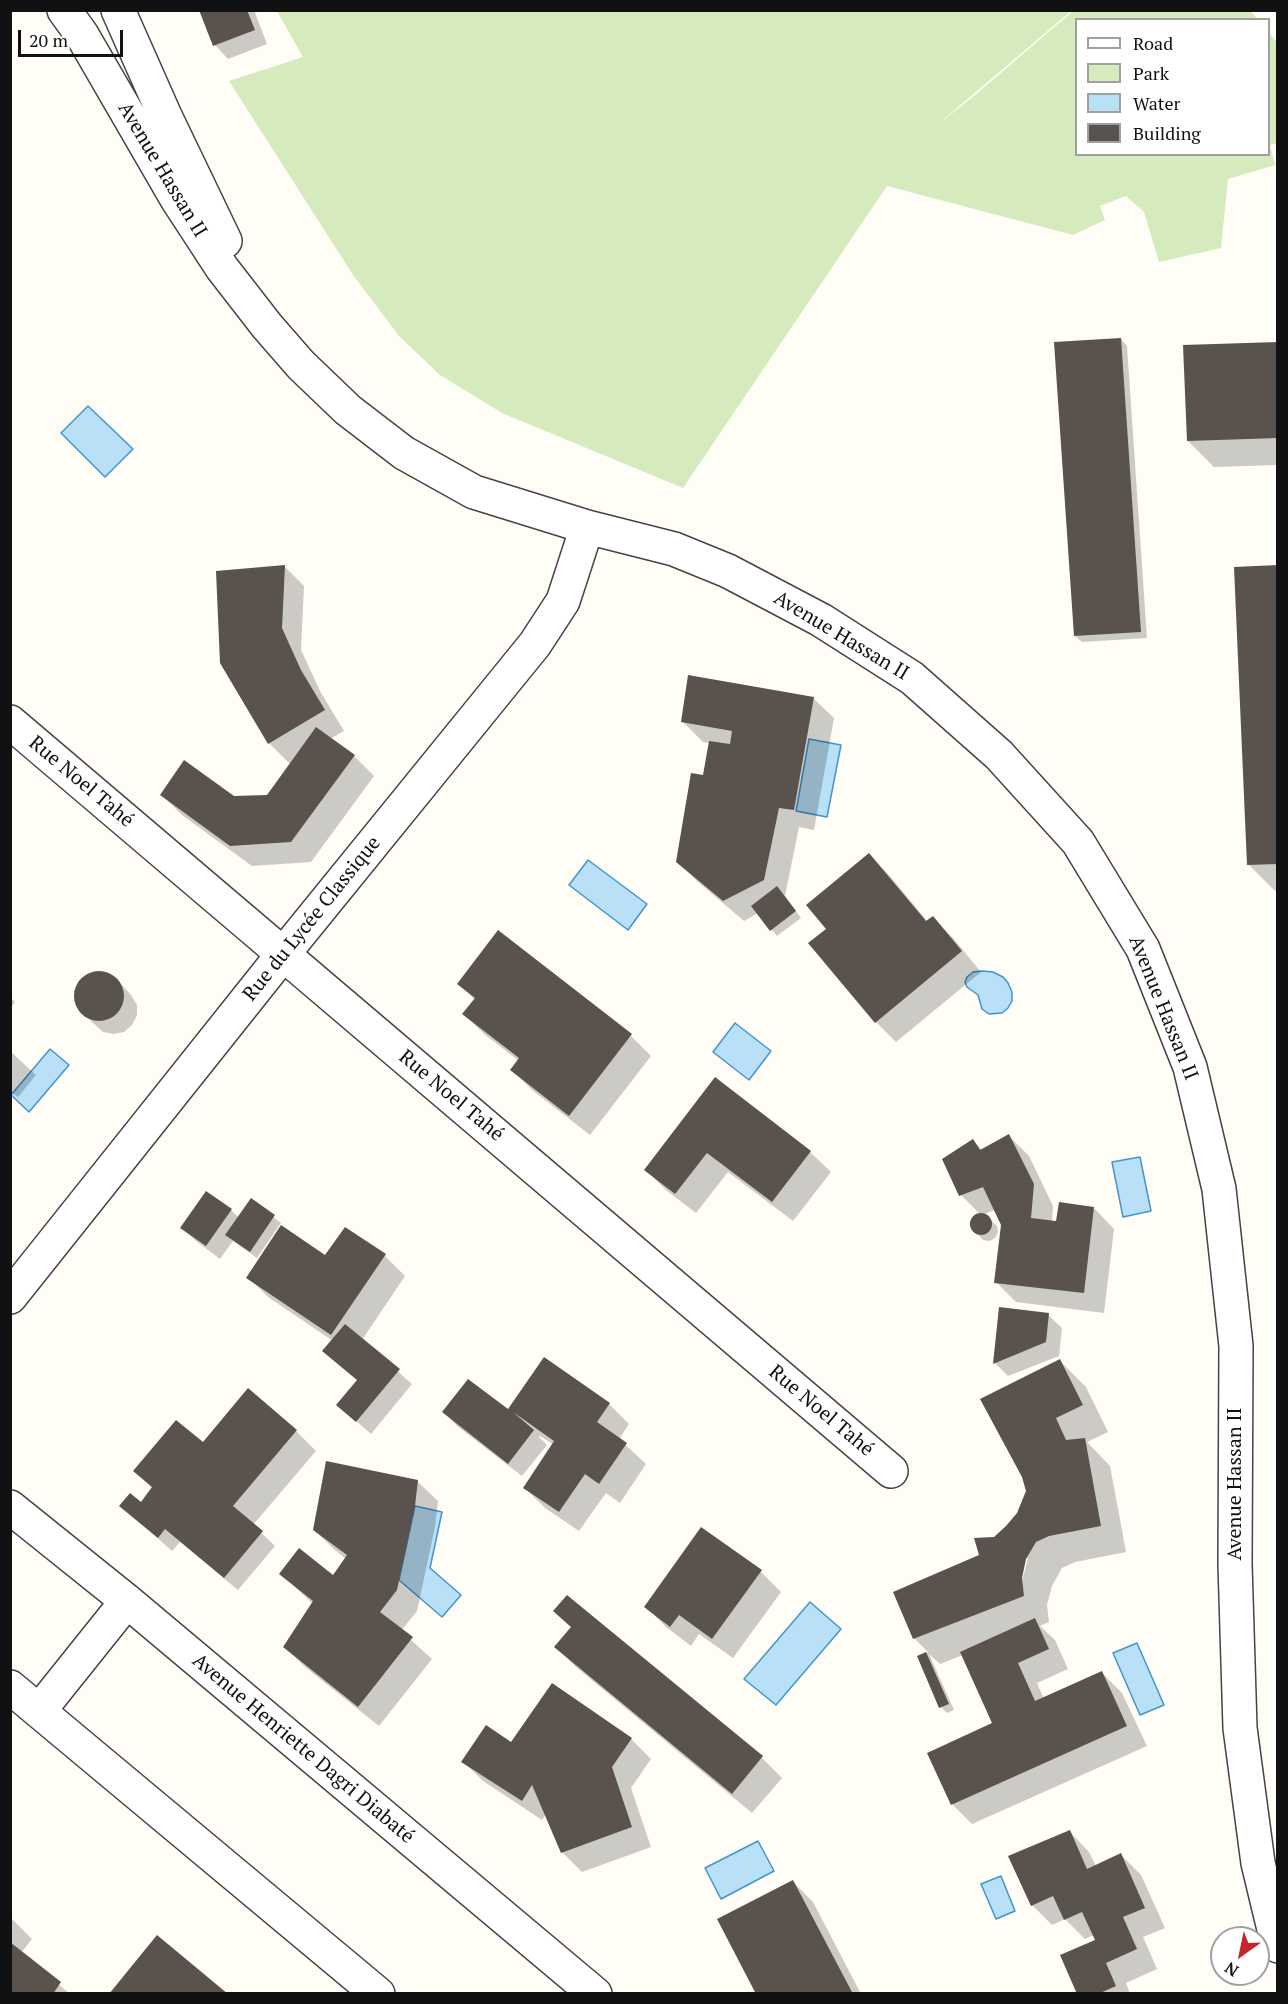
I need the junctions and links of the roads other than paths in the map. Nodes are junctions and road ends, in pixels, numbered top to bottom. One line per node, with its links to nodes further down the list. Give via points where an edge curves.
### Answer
1 (64, 10): 3 (street, Avenue Hassan II, via 177,199 222,268)
2 (118, 10): 3 (street, Avenue Hassan II, via 165,117)
3 (267, 326): 4 (street, Avenue Hassan II, via 348,410 404,453 474,492)
4 (587, 527): 6 (street, Rue du Lycée Classique, via 563,601 535,644); 13 (street, Avenue Hassan II, via 674,549 729,571 820,620 912,678 999,755 1078,842 1143,949 1190,1067 1219,1189 1236,1346 1235,1564 1240,1728 1258,1863)
5 (10, 722): 6 (street, Rue Noel Tahé)
6 (284, 953): 7 (street, Rue du Lycée Classique); 8 (street, Rue Noel Tahé)
7 (10, 1297)
8 (891, 1471)
9 (10, 1507): 10 (street, Avenue Henriette Dagri Diabaté)
10 (127, 1601): 12 (street); 15 (street, Avenue Henriette Dagri Diabaté)
11 (10, 1687): 12 (street)
12 (39, 1711): 14 (street)
13 (1278, 1946)
14 (378, 1994)
15 (595, 1994)

